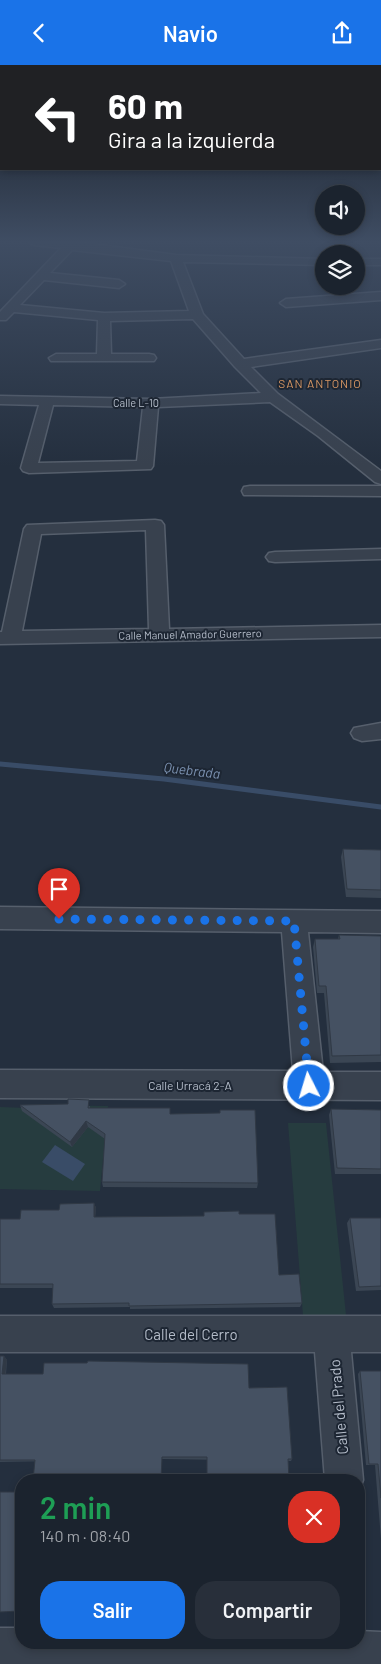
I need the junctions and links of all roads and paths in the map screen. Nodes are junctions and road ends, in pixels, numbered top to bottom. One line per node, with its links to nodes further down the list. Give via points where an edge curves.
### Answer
1 (100, 317): 2 (street)
2 (104, 317): 3 (street); 7 (street)
3 (122, 317)
4 (198, 317): 9 (street)
5 (381, 344): 9 (street)
6 (56, 358): 7 (street)
7 (104, 358): 8 (street)
8 (149, 358)
9 (240, 364): 10 (street)
10 (273, 397): 13 (street, Calle L-10); 14 (street)
11 (0, 400): 12 (street, Calle L-10)
12 (46, 402): 13 (street, Calle L-10); 13 (street, via 29,468 146,466)
13 (150, 403)
14 (381, 479)
15 (250, 491): 16 (street)
16 (381, 491)
17 (381, 554): 18 (street)
18 (274, 557)
19 (381, 631): 20 (street, Calle Manuel Amador Guerrero)
20 (159, 635): 21 (street, Calle Manuel Amador Guerrero); 21 (street, via 155,525 32,529)
21 (6, 638)
22 (0, 918): 23 (street)
23 (294, 921): 24 (street); 26 (street)
24 (381, 921)
25 (0, 1084): 26 (street, Calle Urracá 2-A)
26 (309, 1086): 27 (street, Calle Urracá 2-A)
27 (381, 1086)
28 (0, 1334): 29 (street, Calle del Cerro)
29 (332, 1334): 30 (street, Calle del Cerro); 31 (street, Calle del Prado)
30 (381, 1334)
31 (344, 1474)
32 (0, 1649): 33 (street)
33 (363, 1653)

